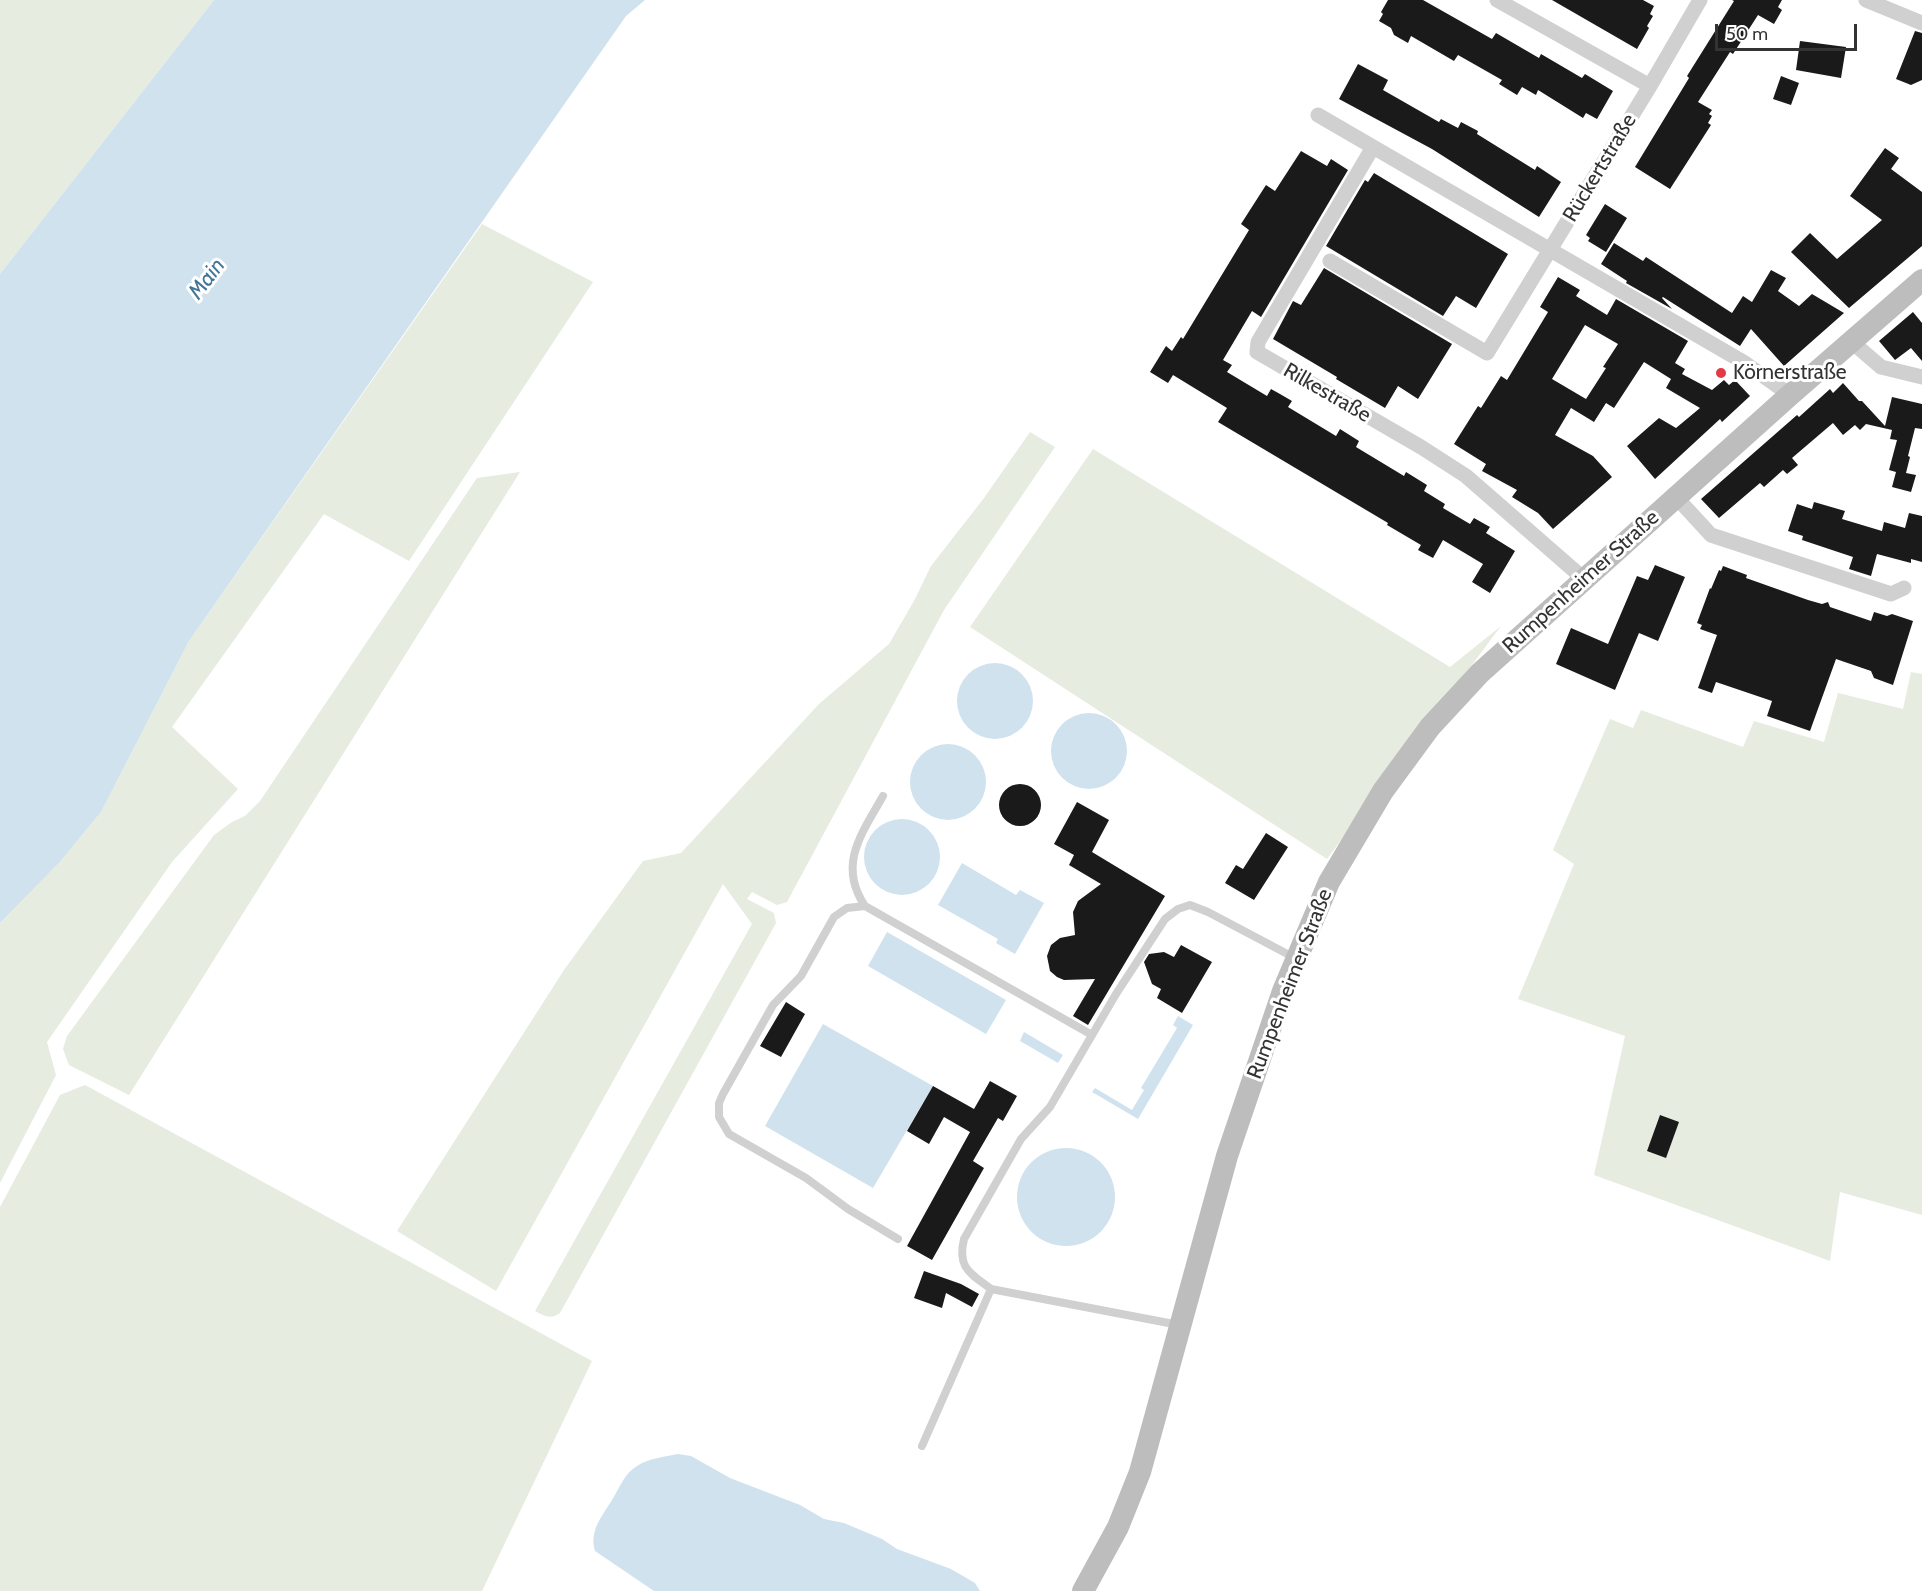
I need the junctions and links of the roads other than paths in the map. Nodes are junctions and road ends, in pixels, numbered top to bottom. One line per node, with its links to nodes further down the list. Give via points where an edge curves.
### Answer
1 (1497, 0): 5 (street)
2 (1700, 0): 5 (street, Rückertstraße)
3 (1866, 0): 4 (street)
4 (1922, 23)
5 (1650, 86): 8 (street, Rückertstraße)
6 (1318, 115): 7 (street)
7 (1373, 147): 8 (street); 15 (street, Rilkestraße, via 1257,342 1257,352 1466,476)
8 (1550, 250): 9 (street, via 1486,353); 13 (street, via 1745,363)
9 (1330, 261)
10 (1922, 280): 11 (street, Rumpenheimer Straße)
11 (1852, 342): 12 (street, via 1881,367); 13 (street, Rumpenheimer Straße)
12 (1922, 377)
13 (1790, 395): 14 (street, Rumpenheimer Straße)
14 (1676, 497): 15 (street, Rumpenheimer Straße); 16 (street, Rumpenheimer Straße, via 1711,535 1891,594)
15 (1584, 579): 19 (street, Rumpenheimer Straße, via 1480,673 1408,756 1368,814 1329,882)
16 (1904, 588)
17 (884, 796): 18 (lane, via 864,829 852,864 856,892)
18 (865, 906): 20 (lane); 21 (lane, via 848,908 834,917 801,976 774,1005 723,1094 718,1110 729,1134 806,1178)
19 (1296, 959): 20 (lane, via 1208,912 1190,905 1178,909 1165,919); 23 (street, Rumpenheimer Straße, via 1227,1156)
20 (1092, 1035): 22 (lane, via 1050,1107 1022,1139 964,1239 962,1261 967,1271)
21 (898, 1239)
22 (991, 1289): 23 (lane); 24 (lane)
23 (1180, 1325): 25 (street, Rumpenheimer Straße, via 1128,1505)
24 (922, 1446)
25 (1083, 1591)

